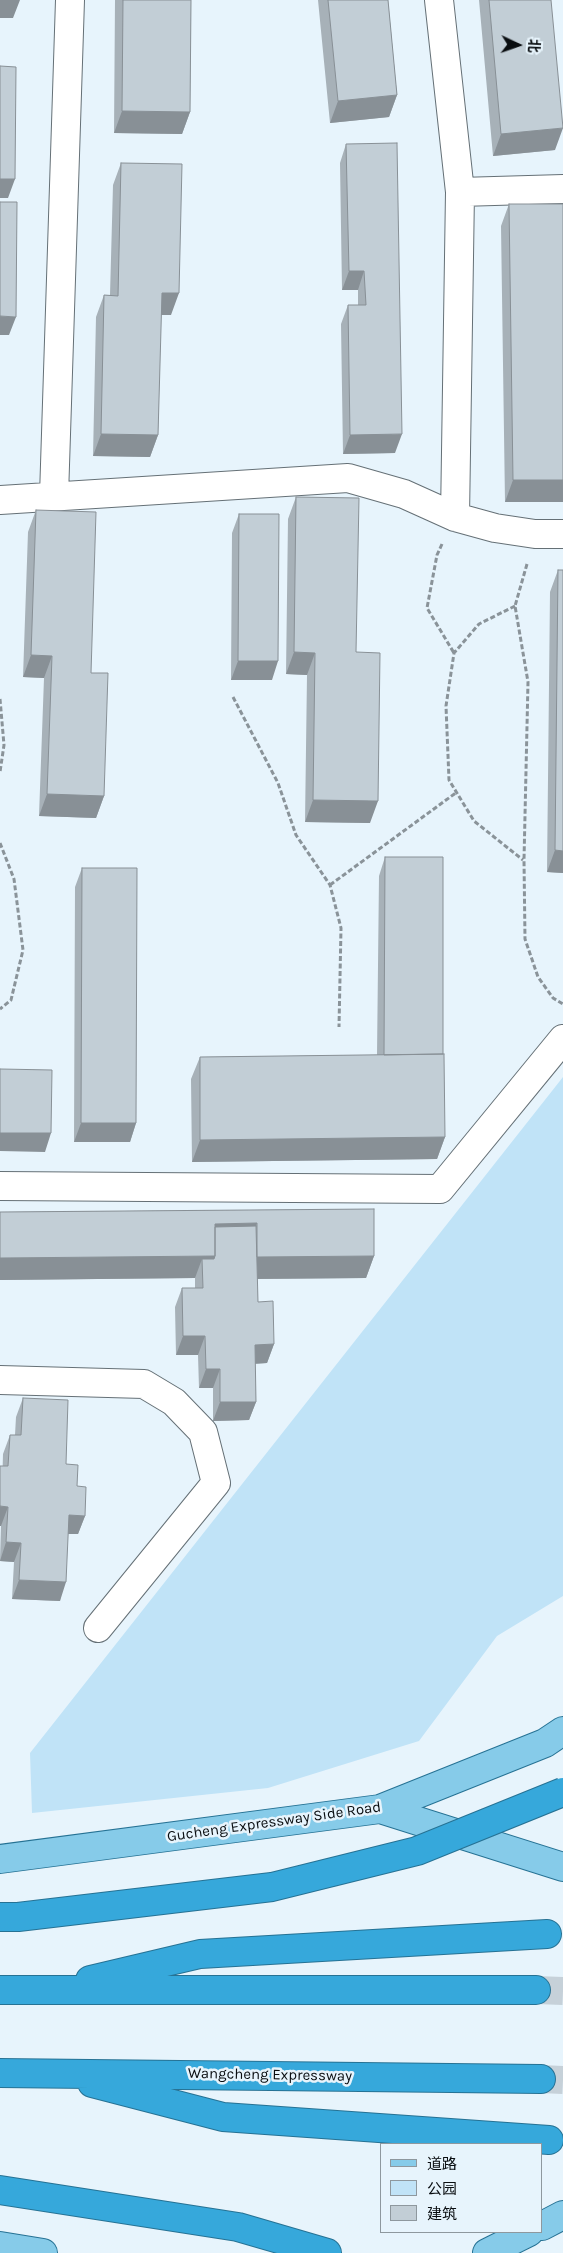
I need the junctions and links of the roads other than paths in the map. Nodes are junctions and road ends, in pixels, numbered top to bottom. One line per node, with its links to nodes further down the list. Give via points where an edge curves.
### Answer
1 (70, 0): 5 (lane)
2 (439, 0): 4 (lane)
3 (563, 189): 4 (lane)
4 (460, 192): 7 (lane)
5 (54, 496): 6 (lane); 7 (lane, via 348,478 404,494)
6 (0, 500)
7 (455, 516): 8 (lane, via 495,528)
8 (563, 534)
9 (563, 1039): 10 (lane, via 440,1189)
10 (0, 1186)
11 (0, 1380): 12 (lane, via 144,1384 174,1402 203,1432 216,1483)
12 (98, 1628)
13 (563, 1731): 15 (main road, Gucheng Expressway Side Road, via 545,1743)
14 (563, 1792): 18 (highway, bridge, via 417,1851 272,1887)
15 (380, 1809): 16 (main road, Gucheng Expressway Side Road); 17 (main road)
16 (0, 1859)
17 (563, 1867)
18 (0, 1917)
19 (547, 1934): 21 (highway, via 200,1954)
20 (0, 1990): 21 (highway)
21 (45, 1990): 22 (highway)
22 (536, 1990)
23 (47, 2072): 24 (highway, Wangcheng Expressway); 25 (highway, Wangcheng Expressway); 26 (highway, via 223,2116)
24 (0, 2073)
25 (541, 2078)
26 (549, 2140)
27 (0, 2190): 33 (highway, via 238,2227)
28 (563, 2215): 29 (main road)
29 (543, 2225)
30 (528, 2233): 34 (main road)
31 (0, 2246): 32 (main road)
32 (43, 2253)
33 (327, 2253)
34 (487, 2253)

